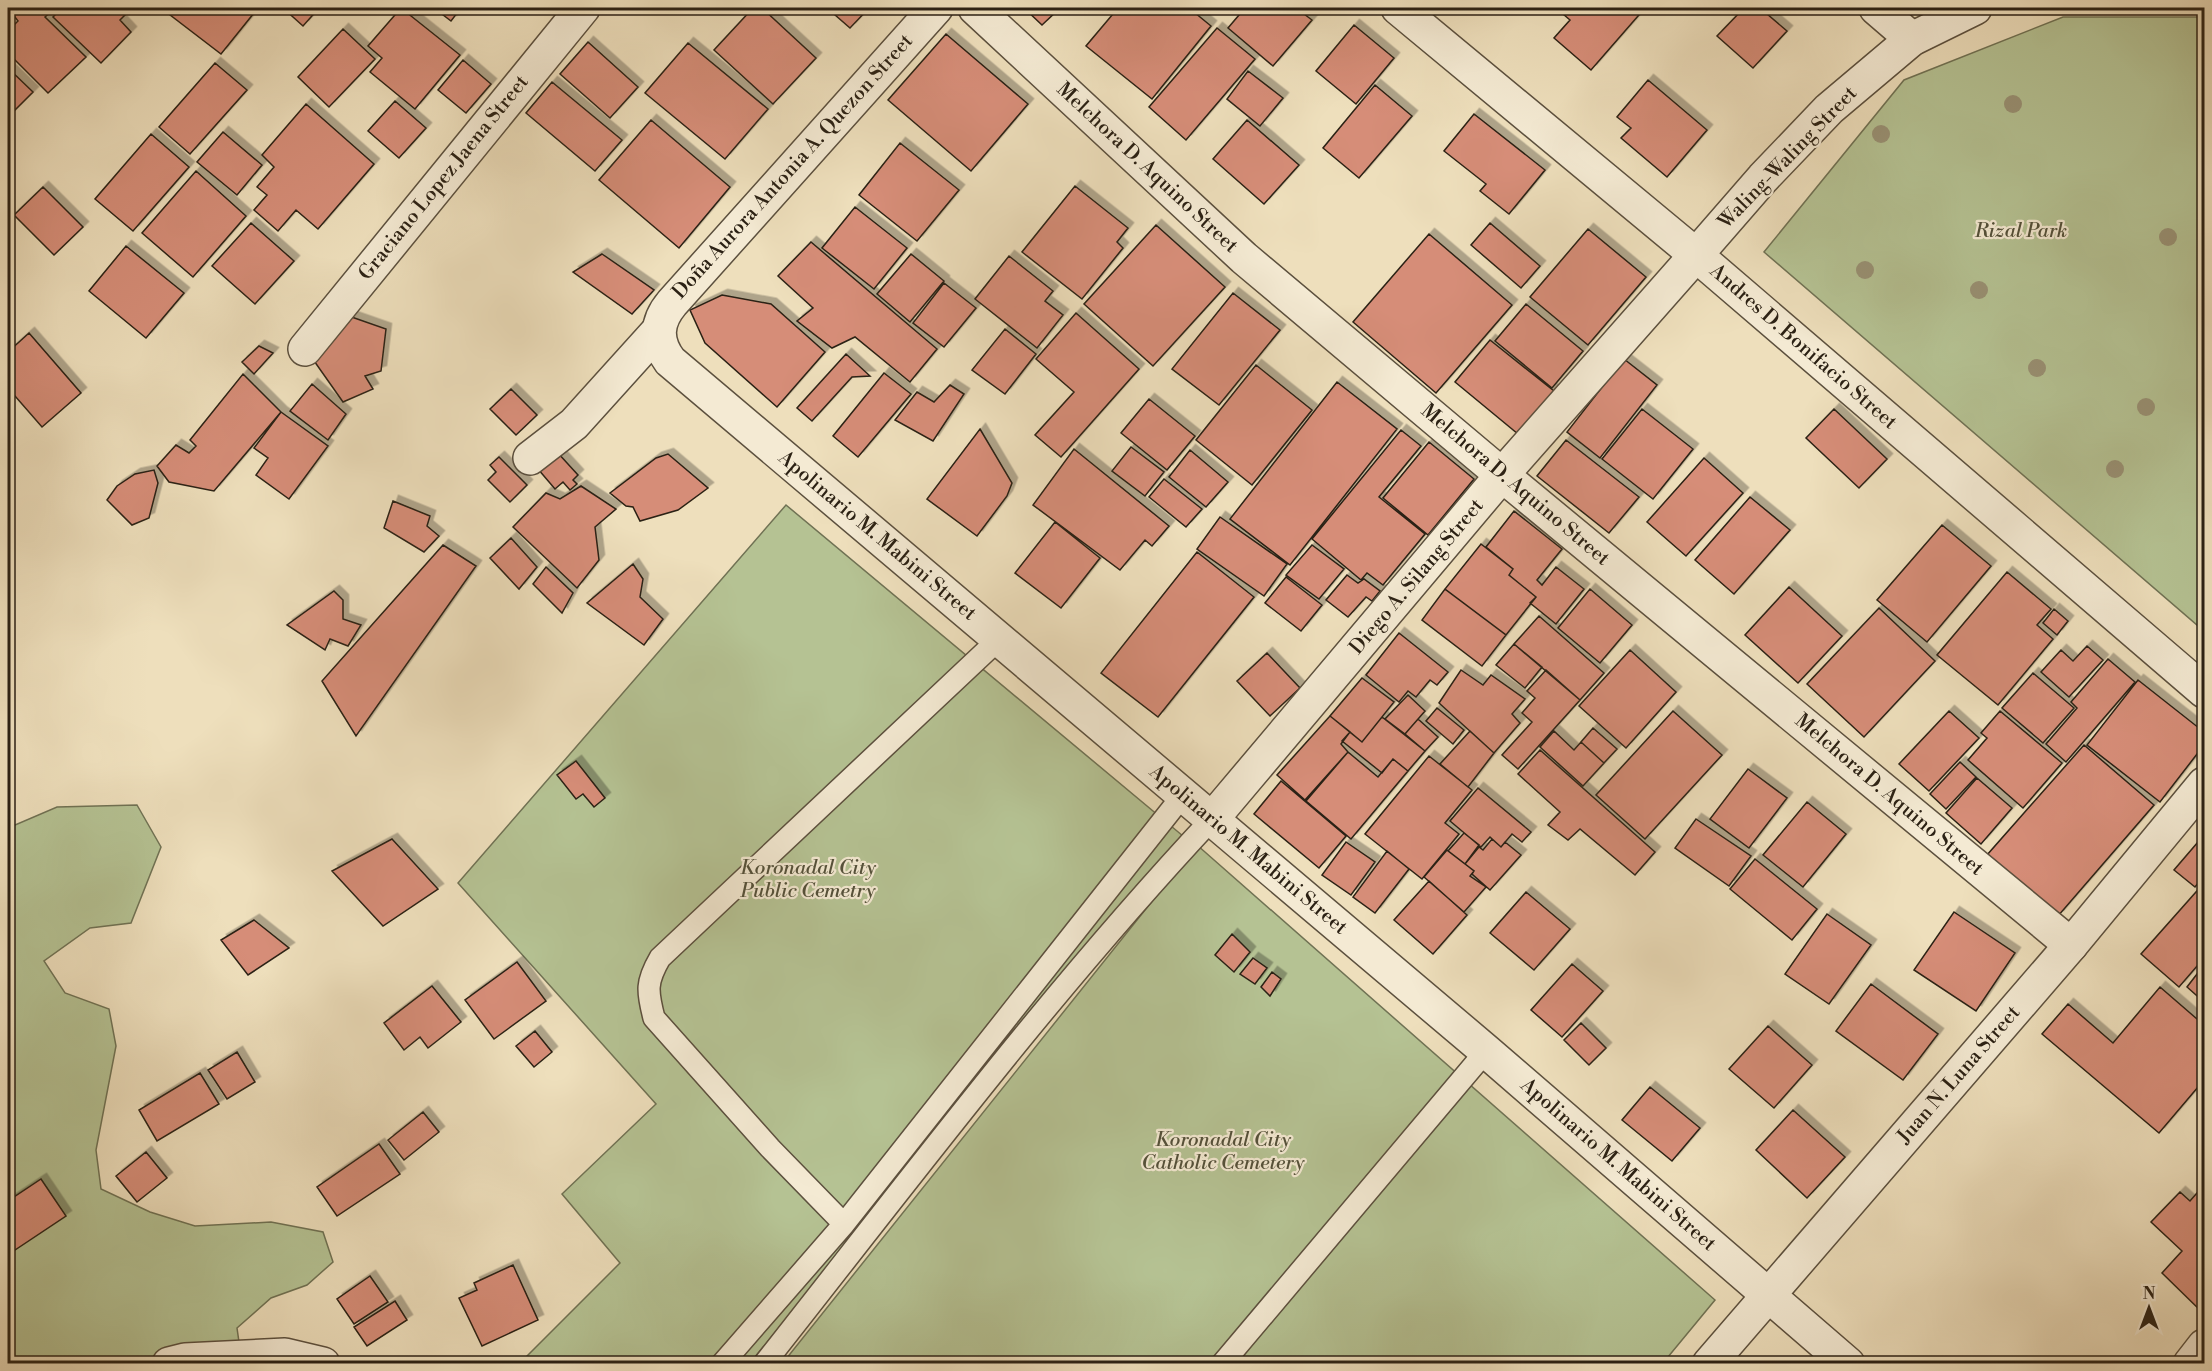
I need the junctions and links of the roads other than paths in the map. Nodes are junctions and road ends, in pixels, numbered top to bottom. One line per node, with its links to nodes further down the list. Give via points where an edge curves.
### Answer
1 (583, 8): 10 (street, Graciano Lopez Jaena Street)
2 (936, 8): 9 (street, Doña Aurora Antonia A. Quezon Street, via 672,303 662,315)
3 (975, 8): 12 (street, Melchora D. Aquino Street, via 1244,258)
4 (1398, 8): 8 (street, Andres D. Bonifacio Street)
5 (1876, 8): 7 (street)
6 (1975, 8): 7 (street, Waling-Waling Street)
7 (1912, 39): 8 (street, Waling-Waling Street, via 1829,109)
8 (1696, 255): 12 (street, Diego A. Silang Street); 14 (street, Andres D. Bonifacio Street)
9 (658, 331): 11 (street, Doña Aurora Antonia A. Quezon Street, via 574,424); 13 (street, Apolinario M. Mabini Street, via 661,349 670,361)
10 (305, 349)
11 (531, 458)
12 (1502, 476): 17 (street, Diego A. Silang Street); 18 (street, Melchora D. Aquino Street)
13 (999, 639): 16 (street, Apolinario M. Mabini Street); 20 (lane, via 660,957 650,975 648,994 654,1018)
14 (2205, 691)
15 (2205, 784): 18 (street, Juan N. Luna Street)
16 (1183, 795): 17 (street, Apolinario M. Mabini Street); 20 (lane)
17 (1212, 819): 19 (street, Apolinario M. Mabini Street); 26 (lane, via 1069,981)
18 (2071, 945): 21 (street, Juan N. Luna Street)
19 (1486, 1051): 21 (street, Apolinario M. Mabini Street); 27 (lane)
20 (844, 1224): 25 (lane)
21 (1769, 1295): 28 (street, Juan N. Luna Street); 29 (street, Apolinario M. Mabini Street)
22 (2205, 1346): 30 (street)
23 (169, 1364): 24 (street, via 285,1355)
24 (324, 1364)
25 (722, 1364)
26 (764, 1364)
27 (1222, 1364)
28 (1708, 1364)
29 (1848, 1364)
30 (2190, 1364)

